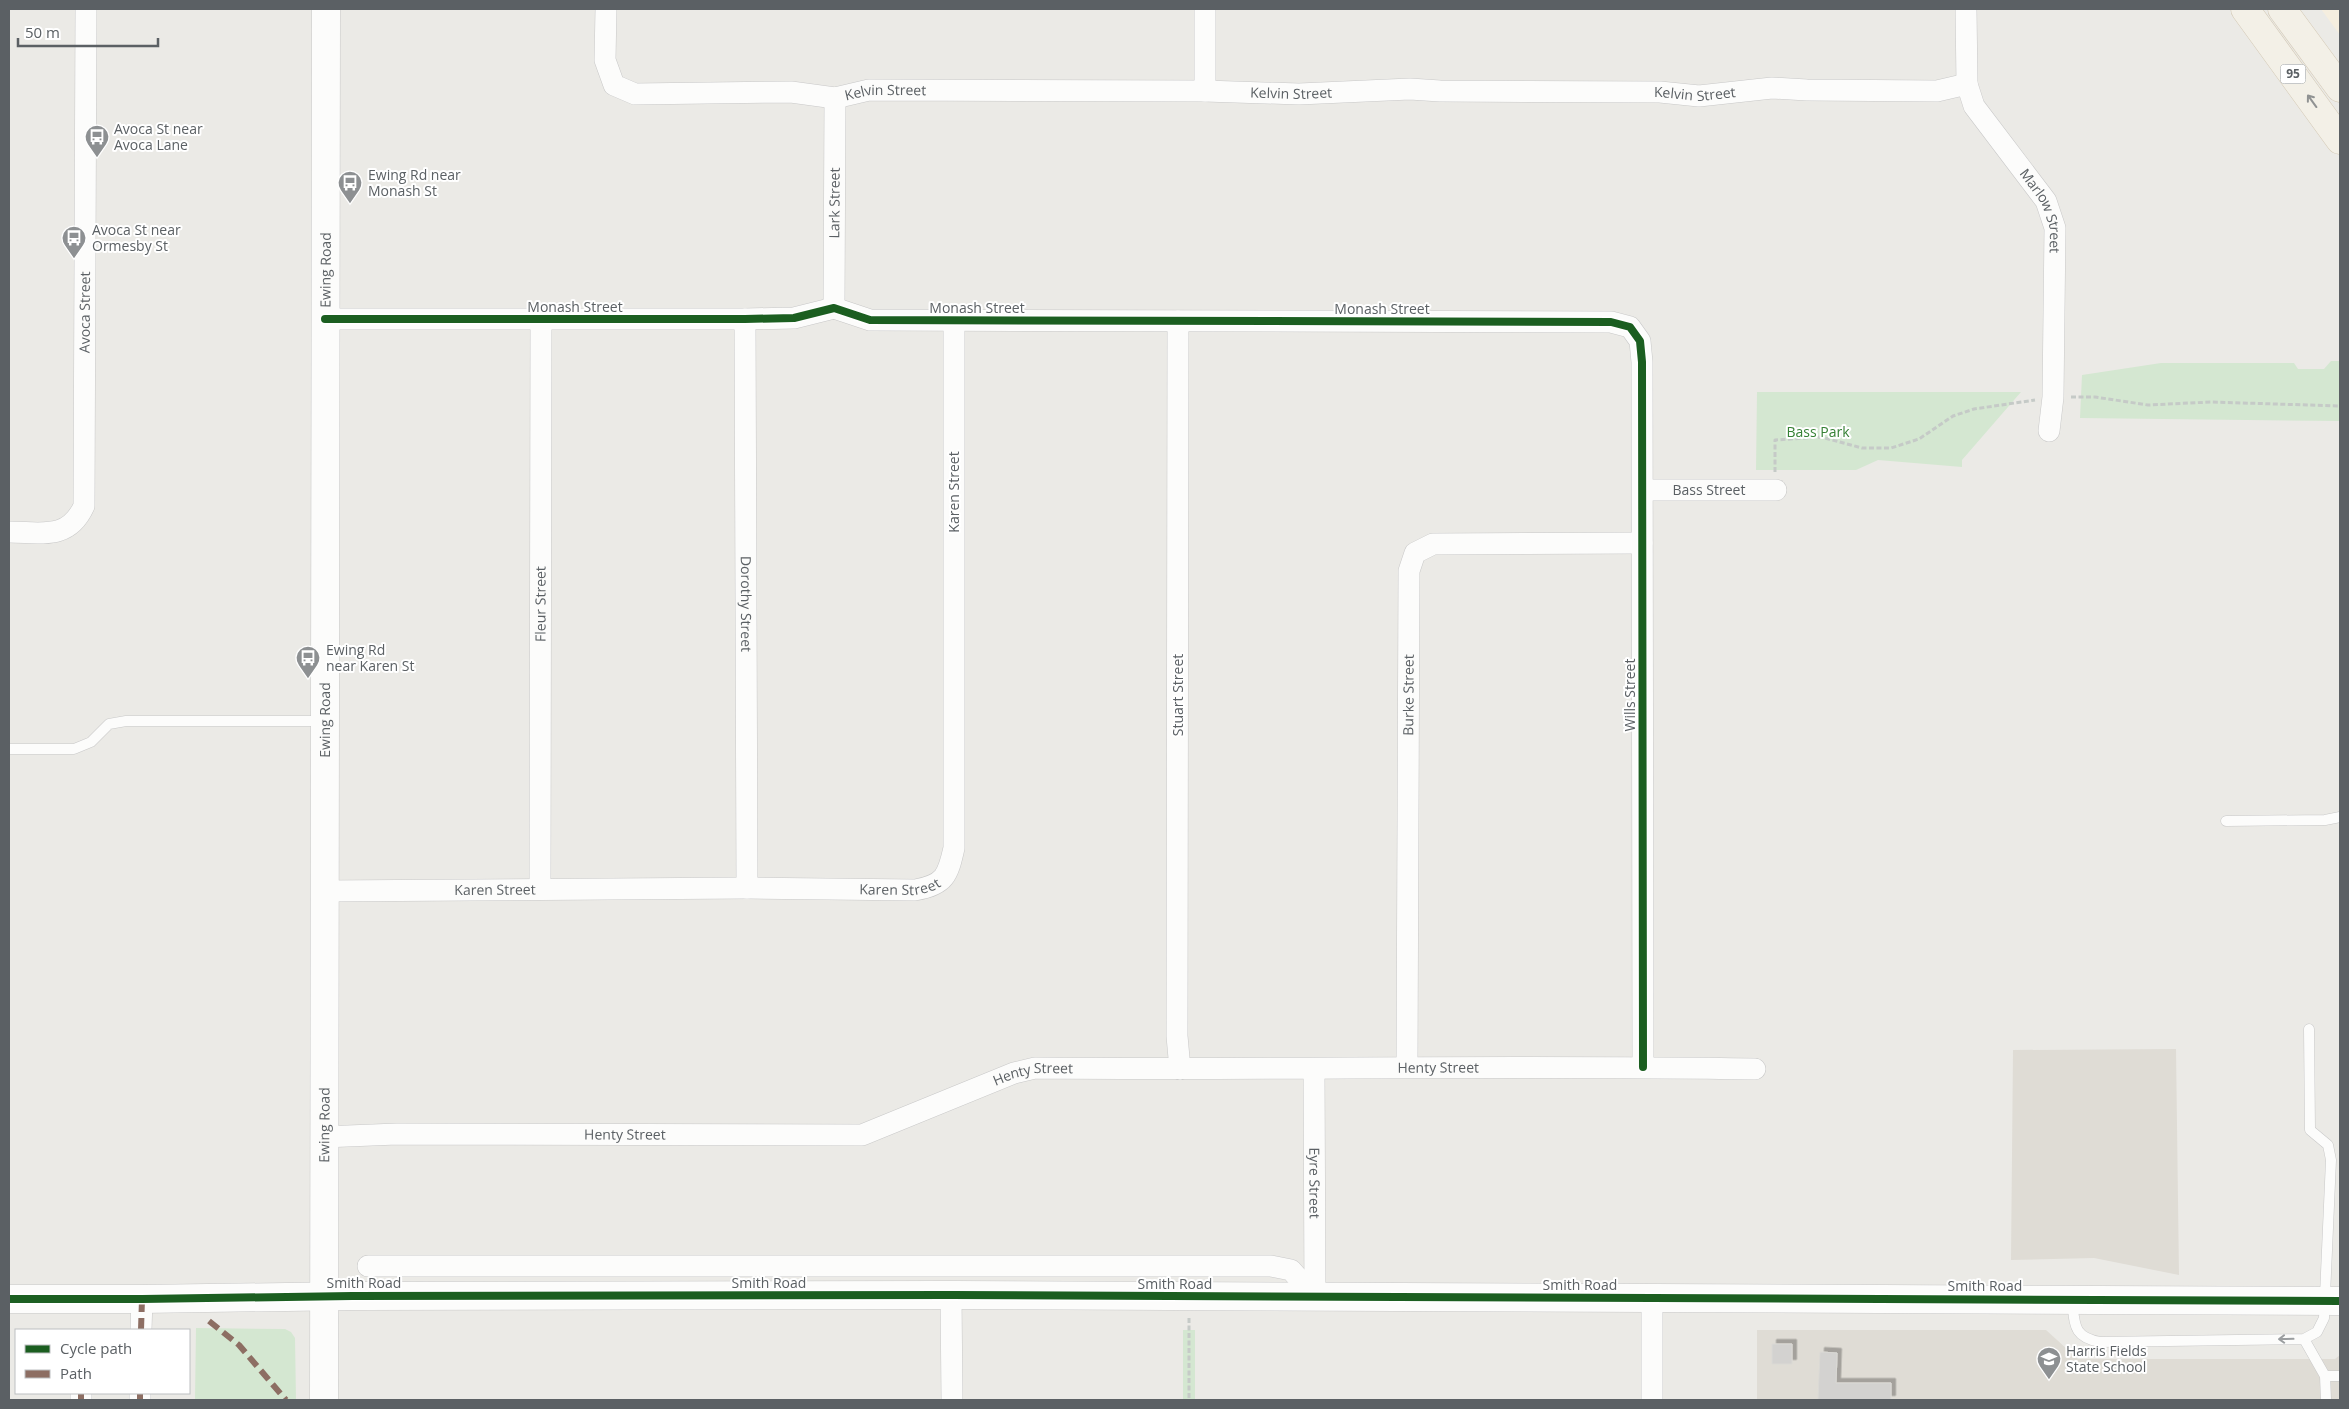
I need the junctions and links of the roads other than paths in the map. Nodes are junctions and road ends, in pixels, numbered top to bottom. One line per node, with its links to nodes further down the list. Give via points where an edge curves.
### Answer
1 (86, 9): 23 (street, Avoca Street, via 84,506 75,523 54,532)
2 (326, 9): 14 (street, Ewing Road)
3 (606, 9): 11 (street, Kelvin Street, via 605,60 614,85 635,94 791,92)
4 (1205, 9): 10 (street)
5 (1966, 9): 8 (street, Marlow Street)
6 (2245, 9): 12 (main road, 95, one-way to 6)
7 (2282, 9): 9 (main road, 95)
8 (1967, 84): 10 (street, Kelvin Street, via 1937,91 1772,88 1699,96 1660,92 1410,89 1336,94); 20 (street, Marlow Street, via 1974,106 2046,201 2055,228 2053,397)
9 (2339, 85)
10 (1205, 91): 11 (street, Kelvin Street, via 869,90)
11 (835, 98): 13 (street, Lark Street)
12 (2340, 140)
13 (834, 308): 16 (street, Monash Street, via 794,318); 17 (street, Monash Street, via 870,320)
14 (325, 319): 15 (street, Monash Street); 25 (street, Ewing Road)
15 (541, 319): 16 (street, Monash Street); 30 (street, Fleur Street)
16 (746, 319): 29 (street, Dorothy Street)
17 (954, 320): 18 (street, Monash Street); 29 (street, Karen Street, via 954,848 948,873 931,887 915,890)
18 (1178, 321): 19 (street, Monash Street, via 1611,322); 35 (street, Stuart Street, via 1177,1036)
19 (1630, 327): 21 (street, Wills Street, via 1640,341)
20 (2049, 431)
21 (1643, 490): 22 (street, Bass Street); 24 (street, Wills Street)
22 (1776, 490)
23 (9, 532)
24 (1642, 543): 33 (street, Burke Street, via 1433,544 1415,553 1409,571); 34 (street, Wills Street)
25 (323, 721): 26 (lane, via 126,721 110,724 91,742 74,749); 31 (street, Ewing Road)
26 (9, 749)
27 (2340, 817): 28 (lane, via 2325,820)
28 (2226, 820)
29 (747, 888): 30 (street, Karen Street)
30 (540, 889): 31 (street, Karen Street)
31 (324, 891): 38 (street, Ewing Road)
32 (2309, 1029): 47 (lane, via 2310,1130 2328,1144 2331,1160)
33 (1406, 1066): 34 (street, Henty Street); 36 (street, Henty Street)
34 (1644, 1067): 37 (street, Henty Street)
35 (1180, 1069): 36 (street, Henty Street); 38 (street, Henty Street, via 1035,1068 1014,1073 862,1135)
36 (1314, 1069): 42 (street, Eyre Street)
37 (1755, 1069)
38 (323, 1136): 41 (street, Ewing Road)
39 (368, 1266): 42 (street, Smith Road, via 1271,1266 1291,1270)
40 (951, 1295): 41 (street, Smith Road); 42 (street, Smith Road); 53 (street)
41 (325, 1296): 45 (street, Smith Road); 52 (street, Ewing Road)
42 (1314, 1297): 43 (street, Smith Road)
43 (1652, 1297): 46 (street, Smith Road); 54 (street)
44 (9, 1299): 45 (street, Smith Road)
45 (142, 1300): 48 (street)
46 (2072, 1300): 47 (street, Smith Road); 49 (lane, one-way to 46, via 2100,1342 2085,1339 2076,1329)
47 (2332, 1301): 49 (lane, via 2322,1326)
48 (141, 1329)
49 (2304, 1339): 50 (lane)
50 (2325, 1376): 51 (lane); 55 (lane)
51 (2340, 1376)
52 (324, 1400)
53 (952, 1400)
54 (1652, 1400)
55 (2326, 1400)

